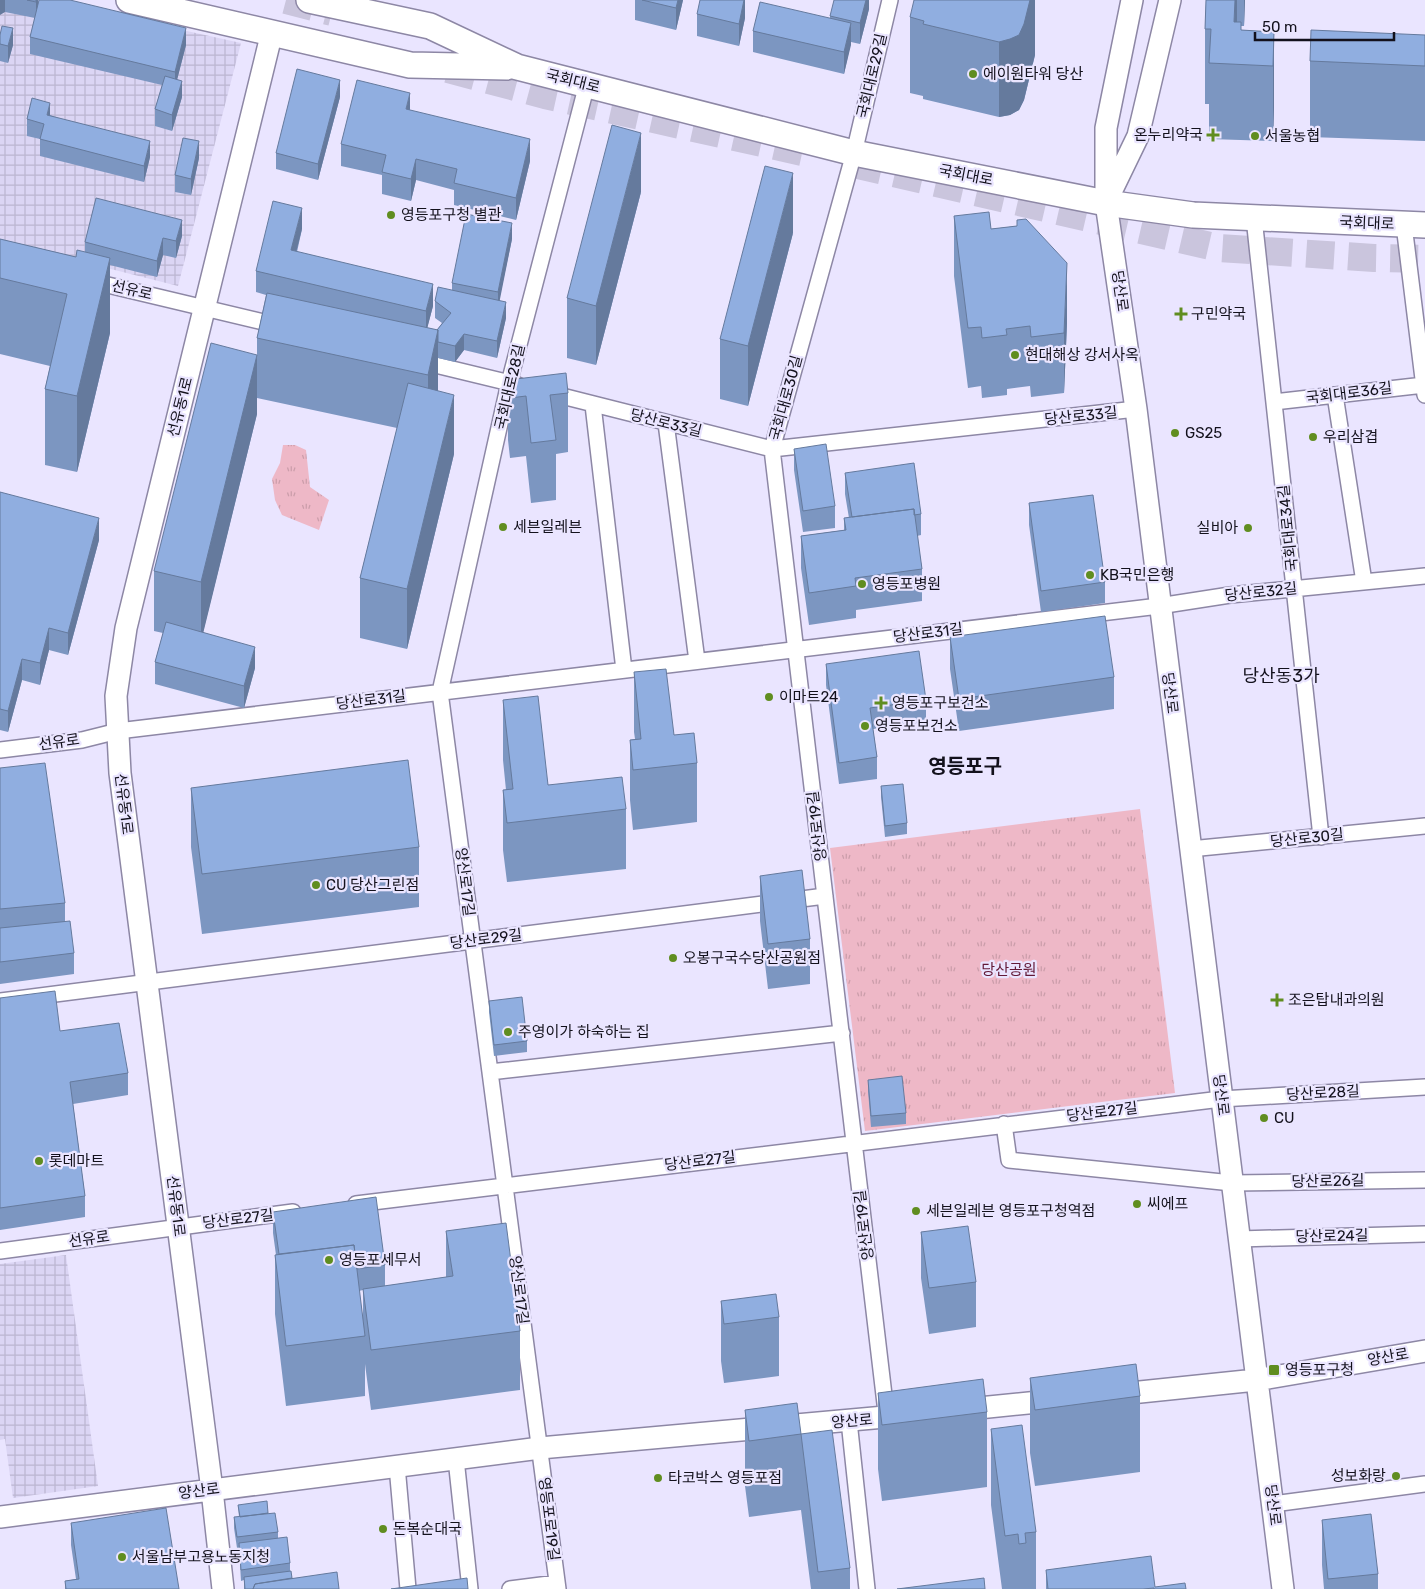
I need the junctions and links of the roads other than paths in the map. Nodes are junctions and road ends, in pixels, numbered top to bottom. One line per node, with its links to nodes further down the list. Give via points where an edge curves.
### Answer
1 (129, 0): 6 (main road, 국회대로)
2 (309, 0): 7 (main road, 국회대로, via 430,26)
3 (890, 0): 9 (street, 국회대로29길)
4 (1132, 0): 10 (street, 당산로, via 1106,128)
5 (1170, 0): 10 (street, via 1138,136)
6 (272, 32): 7 (main road, 국회대로, via 410,65); 14 (street, 선유동1로)
7 (517, 67): 8 (main road, 국회대로)
8 (587, 84): 9 (main road, 국회대로); 17 (street, 국회대로28길)
9 (854, 153): 10 (main road, 국회대로); 24 (street, 국회대로30길)
10 (1106, 203): 11 (main road, 국회대로, via 1193,215); 22 (street, 당산로)
11 (1254, 218): 12 (main road, 국회대로); 20 (street, 국회대로34길)
12 (1415, 225): 18 (street, 국회대로36길)
13 (74, 278): 14 (street, 선유로)
14 (204, 307): 15 (street); 33 (street, 선유동1로, via 126,628 116,696)
15 (293, 329)
16 (406, 357): 17 (street, 당산로33길)
17 (509, 383): 21 (street, 당산로33길); 32 (street, 국회대로28길)
18 (1424, 390): 19 (street, 국회대로36길)
19 (1335, 395): 20 (street, 국회대로36길); 26 (street)
20 (1274, 402): 27 (street, 국회대로34길)
21 (593, 404): 23 (street, 당산로33길); 31 (street)
22 (1136, 410): 24 (street, 당산로33길); 28 (street, 당산로)
23 (666, 423): 24 (street, 당산로33길); 30 (street)
24 (772, 449): 29 (street, 국회대로30길)
25 (1425, 576): 26 (street, 당산로32길)
26 (1364, 582): 27 (street, 당산로32길)
27 (1294, 588): 28 (street, 당산로32길); 36 (street, 국회대로34길)
28 (1159, 606): 29 (street, 당산로31길); 37 (street, 당산로)
29 (796, 649): 30 (street, 당산로31길); 38 (street, 양산로19길)
30 (697, 661): 31 (street, 당산로31길)
31 (624, 670): 32 (street, 당산로31길)
32 (440, 692): 33 (street, 당산로31길); 39 (street, 양산로17길)
33 (118, 731): 34 (street, 선유로, via 82,740); 40 (street, 선유동1로, via 120,773)
34 (0, 750)
35 (1425, 826): 36 (street, 당산로30길)
36 (1321, 837): 37 (street, 당산로30길)
37 (1190, 849): 45 (street, 당산로)
38 (825, 896): 39 (street, 당산로29길); 42 (street, 양산로19길)
39 (473, 940): 40 (street, 당산로29길); 43 (street, 양산로17길)
40 (147, 983): 41 (street); 53 (street, 선유동1로)
41 (0, 1001)
42 (842, 1033): 43 (street); 47 (street, 양산로19길)
43 (490, 1072): 50 (street, 양산로17길)
44 (1425, 1087): 45 (street, 당산로28길)
45 (1221, 1099): 46 (street, 당산로27길); 49 (street, 당산로)
46 (1004, 1124): 47 (street, 당산로27길); 49 (street, via 1009,1160)
47 (855, 1142): 50 (street, 당산로27길); 59 (street, 양산로19길)
48 (1425, 1180): 49 (street, 당산로26길)
49 (1232, 1183): 55 (street, 당산로)
50 (505, 1185): 51 (street, 당산로27길); 61 (street, 양산로17길)
51 (339, 1206)
52 (309, 1210): 53 (street, 당산로27길)
53 (178, 1227): 56 (street, 선유로); 65 (street, 선유동1로)
54 (1425, 1234): 55 (street, 당산로24길)
55 (1239, 1239): 58 (street, 당산로)
56 (0, 1250)
57 (1425, 1351): 58 (street, 양산로)
58 (1256, 1380): 59 (street, 양산로); 66 (street, 당산로)
59 (886, 1418): 60 (street, 양산로)
60 (849, 1421): 61 (street, 양산로); 73 (street)
61 (540, 1448): 62 (street, 양산로); 68 (street, 영등포로19길)
62 (456, 1459): 63 (street, 양산로); 71 (street)
63 (397, 1466): 65 (street, 양산로); 70 (street)
64 (1425, 1484): 66 (street)
65 (212, 1490): 67 (street, 양산로); 69 (street, 선유동1로)
66 (1273, 1504): 74 (street, 당산로)
67 (0, 1517)
68 (558, 1586): 72 (street)
69 (223, 1589)
70 (408, 1589)
71 (470, 1589)
72 (510, 1589)
73 (867, 1589)
74 (1284, 1589)

